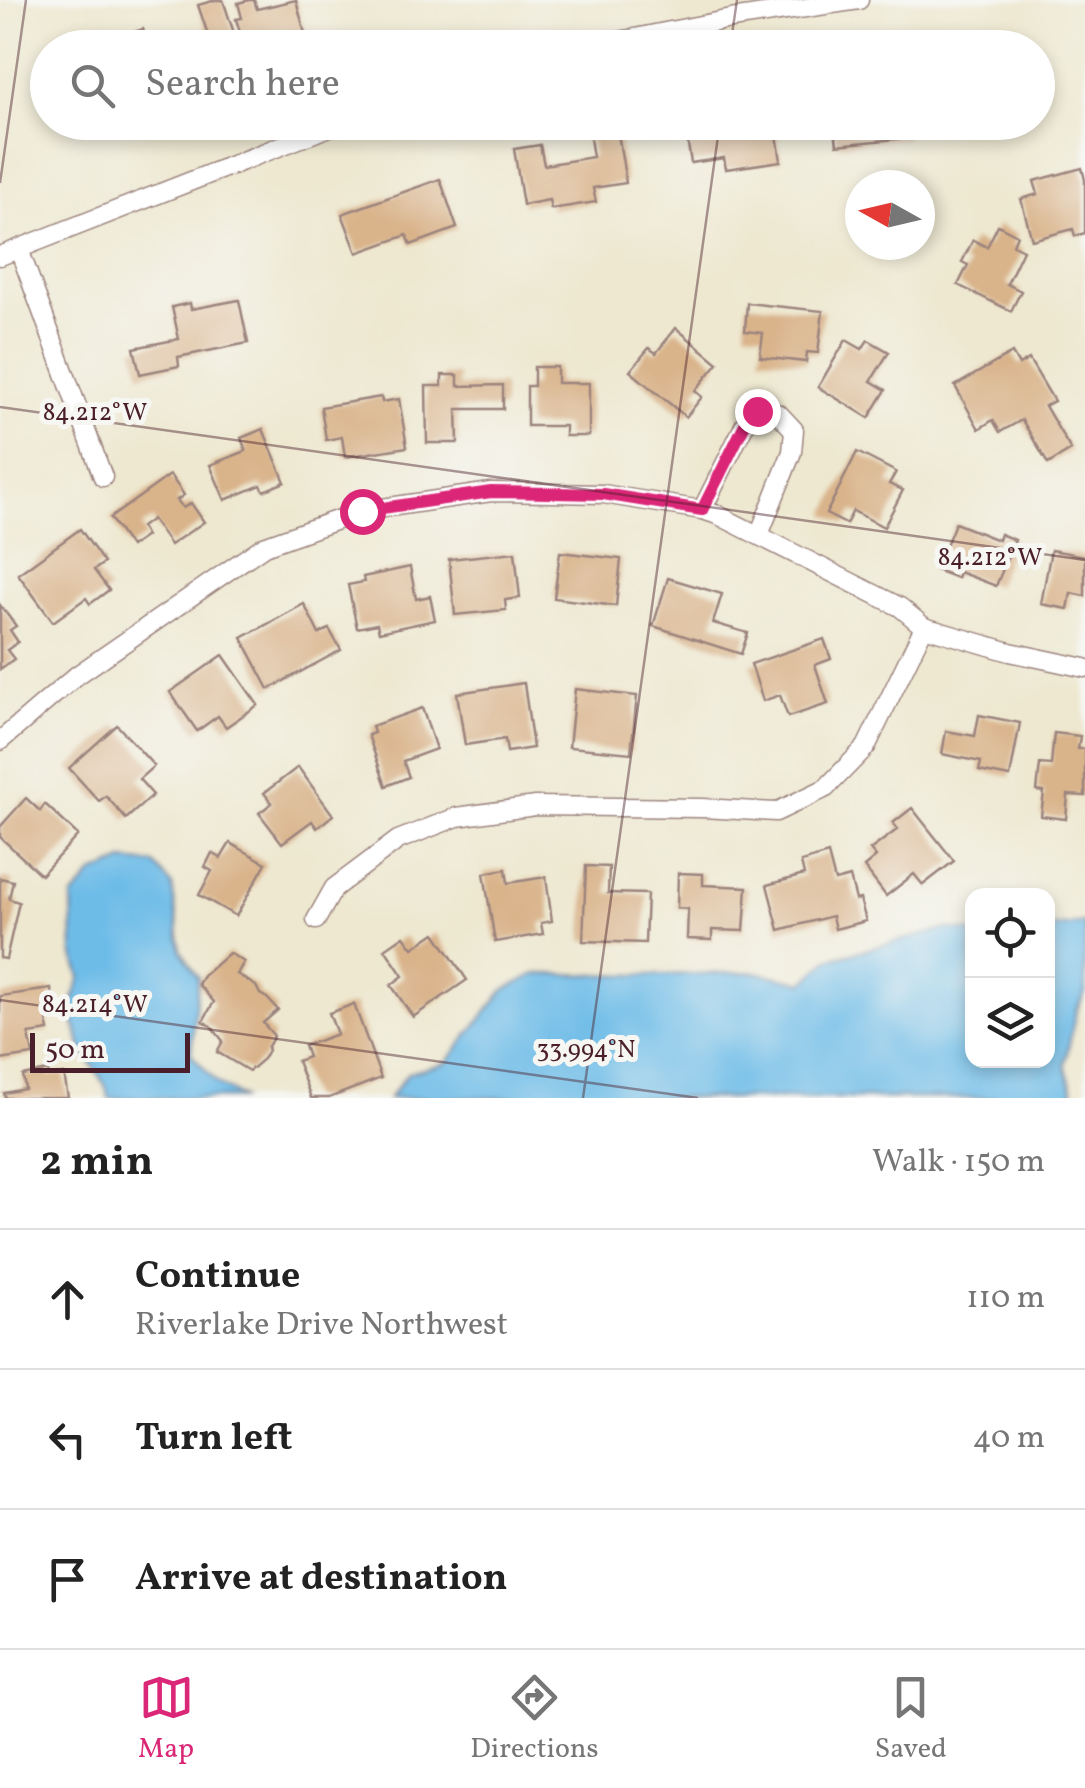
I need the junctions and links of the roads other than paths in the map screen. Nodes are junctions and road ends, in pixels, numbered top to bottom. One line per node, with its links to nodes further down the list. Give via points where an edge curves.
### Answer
1 (859, 0): 2 (street)
2 (675, 30)
3 (296, 140): 4 (street)
4 (18, 249): 5 (street); 6 (street)
5 (0, 256)
6 (103, 477)
7 (702, 510): 8 (street); 8 (street, via 744,426 757,411 779,414 794,430 792,452); 11 (street, via 603,494 491,492 362,511 264,546 76,676)
8 (759, 536): 9 (street)
9 (924, 626): 10 (street); 12 (street, via 866,748 826,788 776,812 535,806 457,816 398,840 334,888)
10 (1085, 668)
11 (0, 741)
12 (316, 920)

